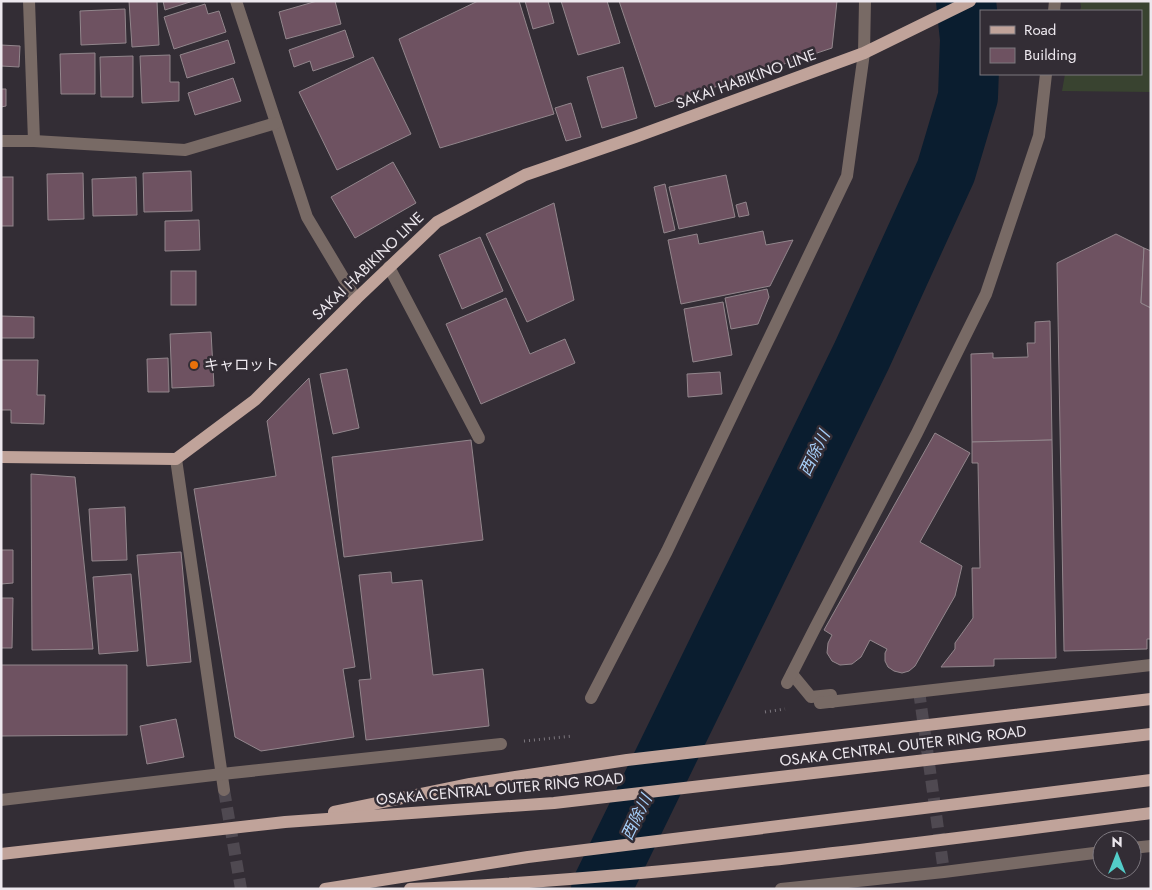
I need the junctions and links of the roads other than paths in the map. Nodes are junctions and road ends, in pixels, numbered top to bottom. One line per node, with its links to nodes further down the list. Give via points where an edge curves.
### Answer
1 (29, 1): 9 (street)
2 (236, 1): 7 (street)
3 (865, 1): 5 (street)
4 (970, 1): 5 (main road, SAKAI HABIKINO LINE)
5 (864, 53): 10 (main road, SAKAI HABIKINO LINE, via 525,175 437,222); 16 (street, via 846,176 667,551)
6 (1046, 75): 15 (street, via 1039,136 986,294 790,678 811,697 831,695 826,703)
7 (276, 123): 9 (street, via 185,150); 11 (street, via 307,217)
8 (1, 141): 9 (street)
9 (34, 141)
10 (389, 267): 11 (main road, SAKAI HABIKINO LINE); 12 (street)
11 (356, 299): 14 (main road, SAKAI HABIKINO LINE, via 255,400)
12 (479, 438)
13 (1, 457): 14 (main road)
14 (176, 460): 20 (street)
15 (1151, 665)
16 (591, 698)
17 (1151, 699): 25 (main road, via 627,760 470,784)
18 (1151, 734): 25 (main road, OSAKA CENTRAL OUTER RING ROAD, via 554,803)
19 (501, 744): 20 (street)
20 (222, 774): 22 (street); 23 (street)
21 (1151, 780): 28 (main road, via 528,857)
22 (224, 790)
23 (1, 800)
24 (1151, 813): 29 (main road, via 680,869)
25 (285, 822): 27 (main road, OSAKA CENTRAL OUTER RING ROAD)
26 (1092, 853): 30 (street)
27 (1, 854)
28 (325, 889)
29 (410, 889)
30 (781, 889)

